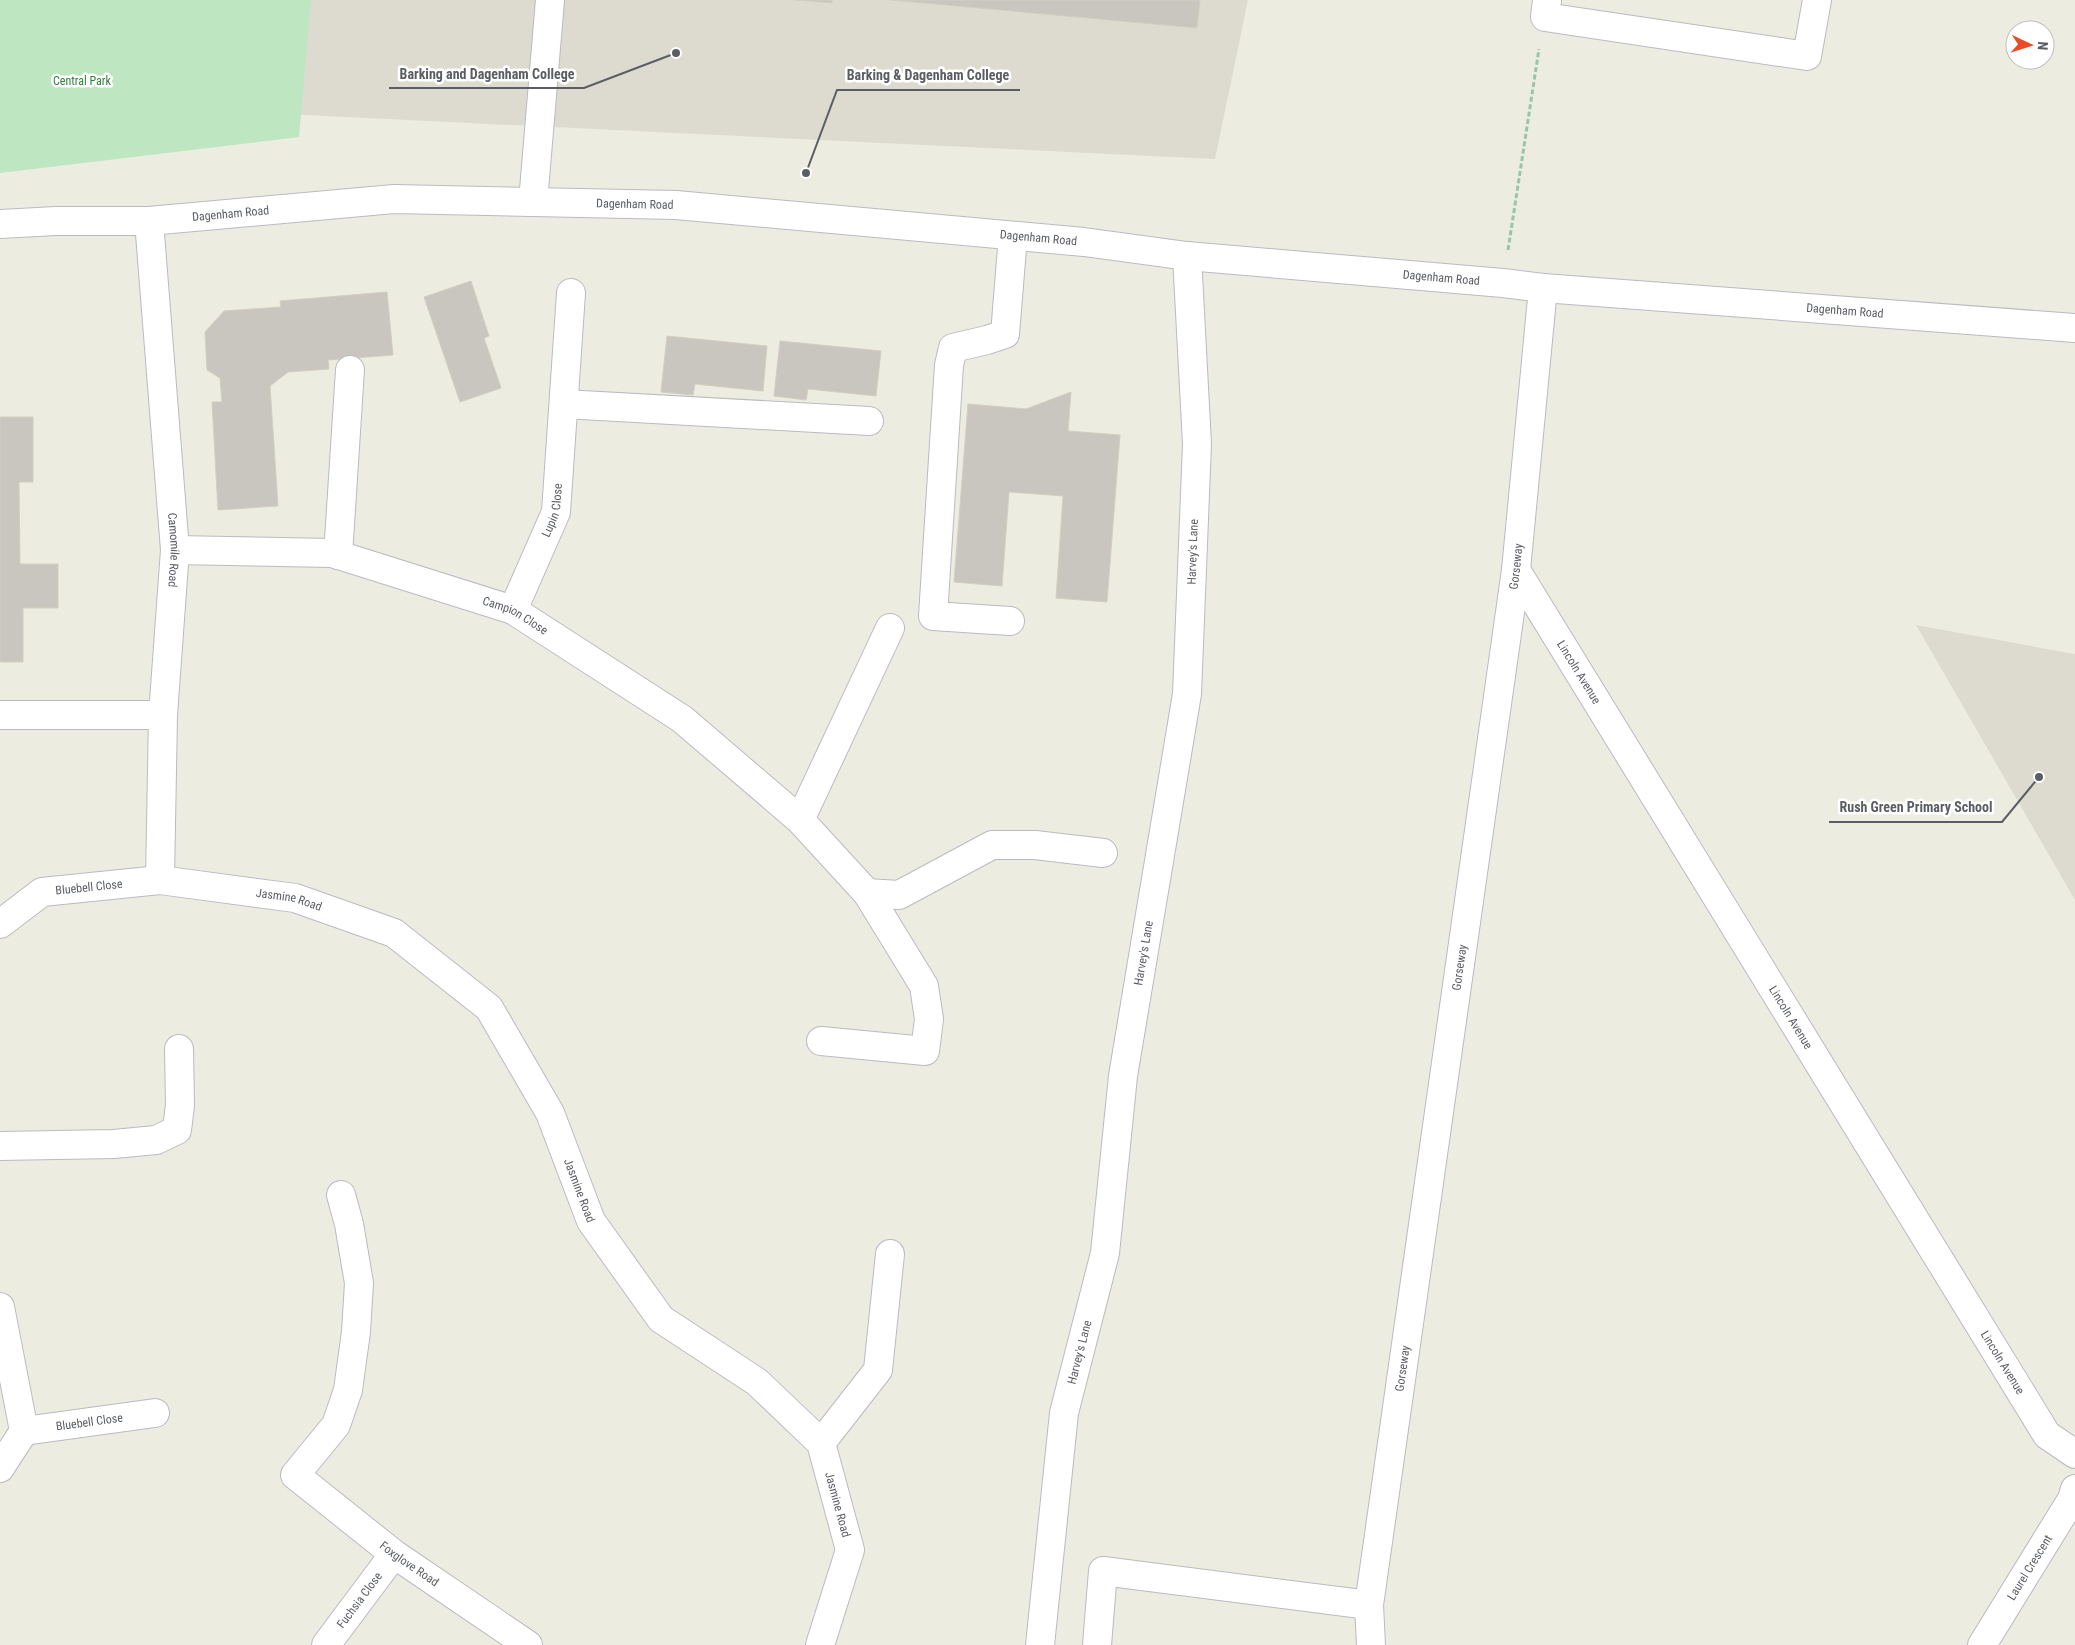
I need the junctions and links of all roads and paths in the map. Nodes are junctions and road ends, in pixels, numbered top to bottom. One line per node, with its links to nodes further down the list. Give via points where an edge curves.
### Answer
1 (550, 0): 4 (street)
2 (1817, 0): 3 (street, via 1807,56)
3 (1546, 9): 9 (path)
4 (533, 202): 5 (street, Dagenham Road, via 394,199); 7 (street, Dagenham Road, via 676,205)
5 (149, 221): 6 (street, Dagenham Road); 16 (street, Camomile Road)
6 (0, 224)
7 (1013, 236): 8 (street, Dagenham Road); 20 (street, via 1004,334 953,348 949,366 933,616)
8 (1187, 256): 9 (street, Dagenham Road); 46 (street, Harvey's Lane, via 1197,444 1187,694 1123,1076 1105,1253 1064,1413)
9 (1502, 283): 10 (street, Dagenham Road)
10 (1543, 288): 12 (street, Dagenham Road); 18 (street, Gorseway)
11 (572, 293): 14 (street, Lupin Close)
12 (2075, 328)
13 (350, 370): 17 (street)
14 (564, 404): 15 (street); 19 (street, Lupin Close, via 556,512)
15 (869, 421)
16 (175, 550): 17 (street, Campion Close); 23 (street, Camomile Road)
17 (338, 555): 19 (street, Campion Close)
18 (1516, 570): 38 (street, Lincoln Avenue, via 2046,1435); 42 (street, Gorseway)
19 (513, 610): 24 (street, Campion Close, via 682,719)
20 (1010, 621)
21 (890, 628): 24 (street)
22 (0, 715): 23 (street)
23 (163, 715): 26 (street, Camomile Road)
24 (800, 820): 27 (street, Campion Close)
25 (1103, 853): 27 (street, via 1035,845 992,846 899,895)
26 (160, 880): 28 (street, Bluebell Close, via 42,892); 37 (street, Jasmine Road, via 296,898 394,933 489,1008 550,1113 591,1221 661,1319 757,1382)
27 (867, 893): 29 (street, Campion Close, via 924,986 929,1019 925,1051)
28 (0, 924)
29 (821, 1041)
30 (179, 1049): 31 (street, via 177,1130 156,1140 114,1144)
31 (0, 1146)
32 (341, 1195): 41 (street, Foxglove Road, via 359,1283 348,1390 336,1425 295,1475)
33 (890, 1254): 37 (street, via 878,1370)
34 (0, 1307): 36 (street)
35 (155, 1412): 36 (street, Bluebell Close)
36 (24, 1432): 39 (street)
37 (821, 1443): 45 (street, Jasmine Road, via 850,1550)
38 (2075, 1454)
39 (0, 1468)
40 (2074, 1497): 49 (street, Laurel Crescent)
41 (394, 1554): 43 (street, Fuchsia Close); 44 (street, Foxglove Road)
42 (1369, 1605): 47 (street, via 1103,1571); 48 (street, Gorseway)
43 (326, 1645)
44 (528, 1645)
45 (820, 1645)
46 (1040, 1645)
47 (1097, 1645)
48 (1371, 1645)
49 (1982, 1645)

